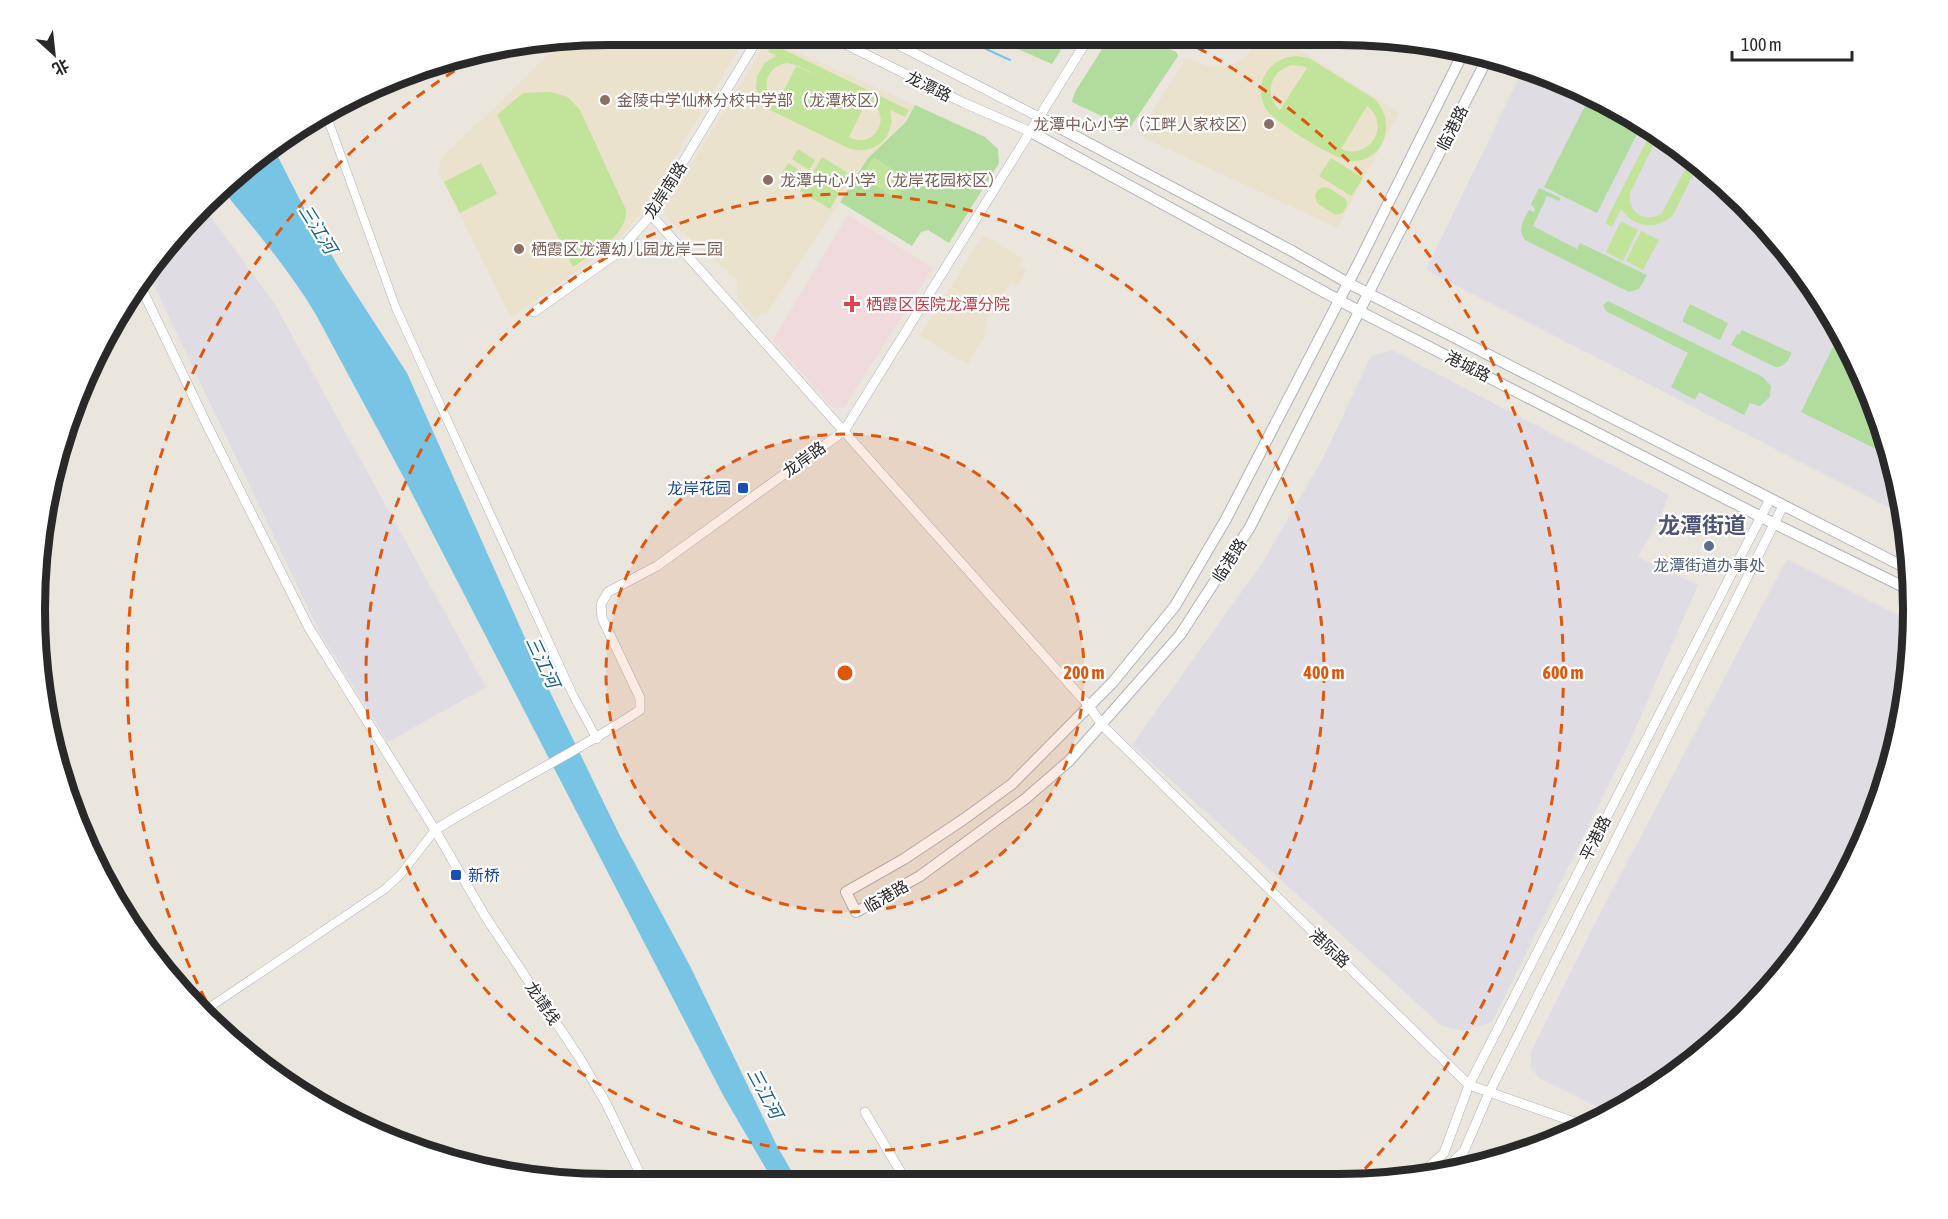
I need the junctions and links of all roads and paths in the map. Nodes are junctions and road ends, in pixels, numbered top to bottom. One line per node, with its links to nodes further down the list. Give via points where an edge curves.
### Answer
1 (754, 45): 10 (street, 龙岸南路)
2 (847, 45): 9 (street, 龙潭路)
3 (899, 45): 7 (street, 龙潭路)
4 (1084, 45): 7 (street, 龙岸路)
5 (1460, 58): 11 (main road, 临港路)
6 (1485, 64): 13 (main road, 临港路)
7 (1041, 118): 9 (street, 龙岸路); 11 (main road, 港城路)
8 (328, 120): 26 (street, via 396,308 573,695)
9 (1031, 132): 14 (main road, 港城路); 17 (street, 龙岸路)
10 (651, 215): 16 (street, 龙岸南路, via 616,254); 17 (street, 港际路)
11 (1348, 283): 13 (main road, 港城路); 14 (main road, 临港路)
12 (143, 292): 27 (street, 龙靖线, via 309,628)
13 (1369, 292): 15 (main road, 临港路); 18 (main road, 港城路)
14 (1340, 299): 15 (main road, 港城路); 24 (main road, 临港路, via 1226,519 1175,606)
15 (1359, 311): 20 (main road, 港城路); 25 (main road, 临港路, via 1250,527 1180,635)
16 (534, 312)
17 (844, 431): 24 (street, 港际路); 26 (street, 龙岸路, via 657,566 608,592 601,604 602,618 640,698 640,710)
18 (1770, 499): 19 (main road, 港城路); 20 (street, 平港路)
19 (1783, 506): 21 (street, 平港路); 22 (main road, 港城路)
20 (1760, 516): 21 (main road, 港城路); 29 (street, 平港路)
21 (1773, 523): 23 (main road, 港城路); 30 (street, 平港路)
22 (1901, 566)
23 (1902, 586)
24 (1089, 706): 25 (street, 港际路); 25 (main road, 临港路, via 1012,784 904,859 846,892 856,912 920,876 1008,813 1069,761)
25 (1102, 725): 29 (street, 港际路)
26 (597, 739): 27 (street)
27 (435, 830): 28 (street, via 385,889); 35 (street, 龙靖线, via 485,916 579,1057)
28 (209, 1008)
29 (1469, 1085): 30 (street, 港际路); 34 (street, 平港路, via 1444,1154)
30 (1489, 1093): 32 (street, 港际路); 33 (street, 平港路, via 1464,1151)
31 (865, 1112): 36 (street)
32 (1575, 1122)
33 (1453, 1162)
34 (1430, 1166)
35 (640, 1174)
36 (902, 1174)

